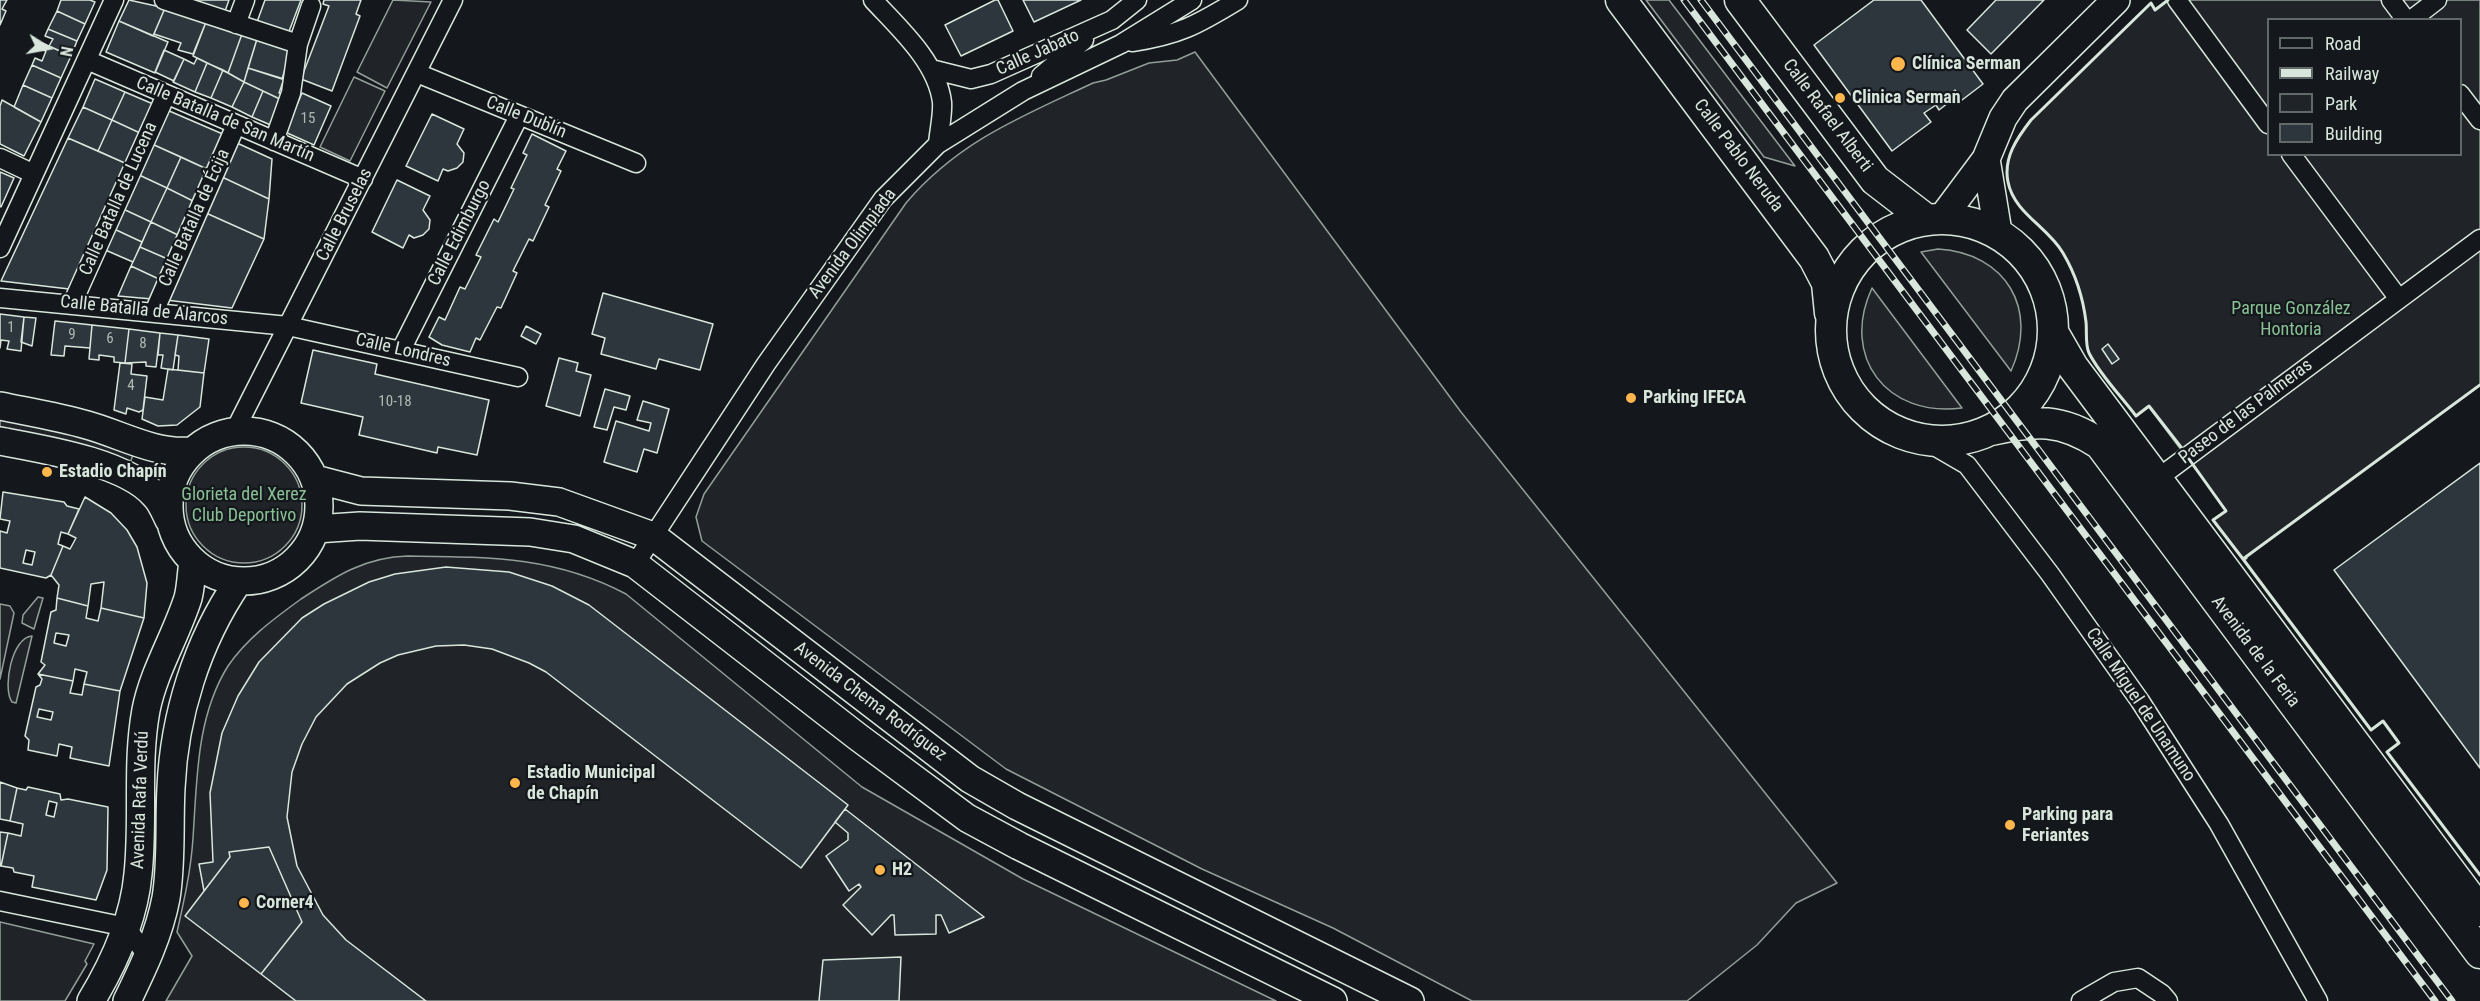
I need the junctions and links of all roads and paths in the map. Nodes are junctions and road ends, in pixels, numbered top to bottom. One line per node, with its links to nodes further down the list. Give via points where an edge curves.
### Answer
1 (114, 0): 22 (street)
2 (164, 0): 19 (street)
3 (245, 0): 19 (street)
4 (453, 0): 24 (street, Calle Bruselas)
5 (873, 0): 23 (street)
6 (1137, 0): 18 (street, Calle Jabato)
7 (1192, 0): 21 (street, Avenida Olimpiada)
8 (1238, 0): 21 (street, via 1192,28)
9 (1621, 0): 48 (main road, Calle Pablo Neruda, via 1814,258 1827,283)
10 (1740, 0): 40 (main road, Calle Rafael Alberti, via 1875,180)
11 (2116, 0): 36 (main road, via 2015,100)
12 (2391, 0): 16 (street)
13 (2437, 0): 17 (street)
14 (2181, 2): 30 (street)
15 (311, 6): 20 (street)
16 (2404, 18)
17 (2414, 18)
18 (1112, 20): 23 (street, Calle Jabato, via 971,80); 25 (street)
19 (236, 24): 20 (street)
20 (298, 44): 32 (street, via 291,93)
21 (1121, 44): 25 (street, Avenida Olimpiada)
22 (87, 60): 26 (street, Calle Batalla de San Martín); 38 (street)
23 (931, 69): 33 (street, via 942,102)
24 (417, 73): 28 (street, Calle Dublín); 39 (street, Calle Bruselas)
25 (1023, 91): 33 (street, Avenida Olimpiada)
26 (166, 94): 31 (street, Calle Batalla de San Martín); 46 (street, Calle Batalla de Lucena)
27 (2462, 97): 29 (street)
28 (519, 116): 37 (street, Calle Dublín); 51 (street, Calle Edimburgo)
29 (2480, 120)
30 (2267, 123)
31 (236, 125): 32 (street, Calle Batalla de San Martín); 47 (street, Calle Batalla de Écija)
32 (274, 141): 39 (street, Calle Batalla de San Martín)
33 (938, 144): 63 (street, Avenida Olimpiada, via 884,198 766,364)
34 (2292, 156): 45 (street)
35 (0, 158): 38 (street)
36 (1986, 159): 40 (main road); 41 (main road)
37 (636, 163)
38 (34, 174): 43 (street)
39 (363, 179): 49 (street, Calle Bruselas)
40 (1934, 219): 41 (main road, via 1969,221); 48 (main road, via 1915,221 1882,235 1856,258 1838,289)
41 (1998, 232): 50 (main road, via 2022,251 2040,276 2051,304)
42 (2480, 239): 45 (street, Paseo de las Palmeras)
43 (0, 248)
44 (0, 298): 46 (street, Calle Batalla de Alarcos)
45 (2399, 299): 60 (street, Paseo de las Palmeras)
46 (72, 303): 47 (street, Calle Batalla de Alarcos)
47 (154, 312): 49 (street, Calle Batalla de Alarcos)
48 (1830, 323): 56 (main road, Calle Pablo Neruda, via 1837,369 1859,405 1881,424)
49 (288, 326): 51 (street, Calle Londres); 54 (street, Calle Bruselas)
50 (2054, 334): 55 (main road, via 2048,364 2035,391 2016,414); 60 (main road, Avenida de la Feria, via 2073,367)
51 (401, 350): 52 (street, Calle Londres)
52 (518, 377)
53 (0, 406): 58 (main road, via 87,425 170,453)
54 (235, 430): 58 (main road, via 211,437); 59 (main road, via 260,432 283,441 302,457)
55 (1991, 430): 56 (main road, Calle Pablo Neruda, via 1958,441); 70 (main road, Avenida de la Feria, via 2026,422 2054,423 2079,430 2100,444)
56 (1924, 440): 78 (street, Calle Miguel de Unamuno, via 1967,465 2140,701 2220,824)
57 (0, 441): 61 (main road, via 78,457 136,480 155,495)
58 (191, 451): 61 (main road, via 177,471 169,495)
59 (315, 479): 62 (main road, via 320,504); 63 (main road, Avenida Chema Rodríguez, via 361,491 510,496 559,502)
60 (2157, 479): 68 (main road, Avenida de la Feria)
61 (169, 520): 64 (main road, via 177,543)
62 (316, 529): 65 (main road, Avenida Chema Rodríguez, via 360,526 530,532 573,539); 66 (main road, via 304,552 286,569 263,580)
63 (654, 536): 65 (street, Avenida Olimpiada); 75 (main road, Avenida Chema Rodríguez, via 970,779)
64 (193, 562): 66 (main road, via 214,576); 69 (main road, Avenida Rafa Verdú, via 188,597 158,670 142,730 138,873)
65 (635, 564): 74 (main road, Avenida Chema Rodríguez, via 967,818)
66 (238, 582): 71 (main road, Avenida Rafa Verdú, via 220,608 187,688 177,728 166,899)
67 (0, 901): 69 (street)
68 (2480, 911)
69 (126, 927): 71 (street); 72 (main road, Avenida Rafa Verdú)
70 (2480, 953)
71 (148, 957): 73 (main road, Avenida Rafa Verdú)
72 (91, 1001)
73 (127, 1001)
74 (1334, 1001)
75 (1410, 1001)
76 (2081, 1001): 77 (street, via 2114,982 2138,978)
77 (2168, 1001)
78 (2318, 1001)

